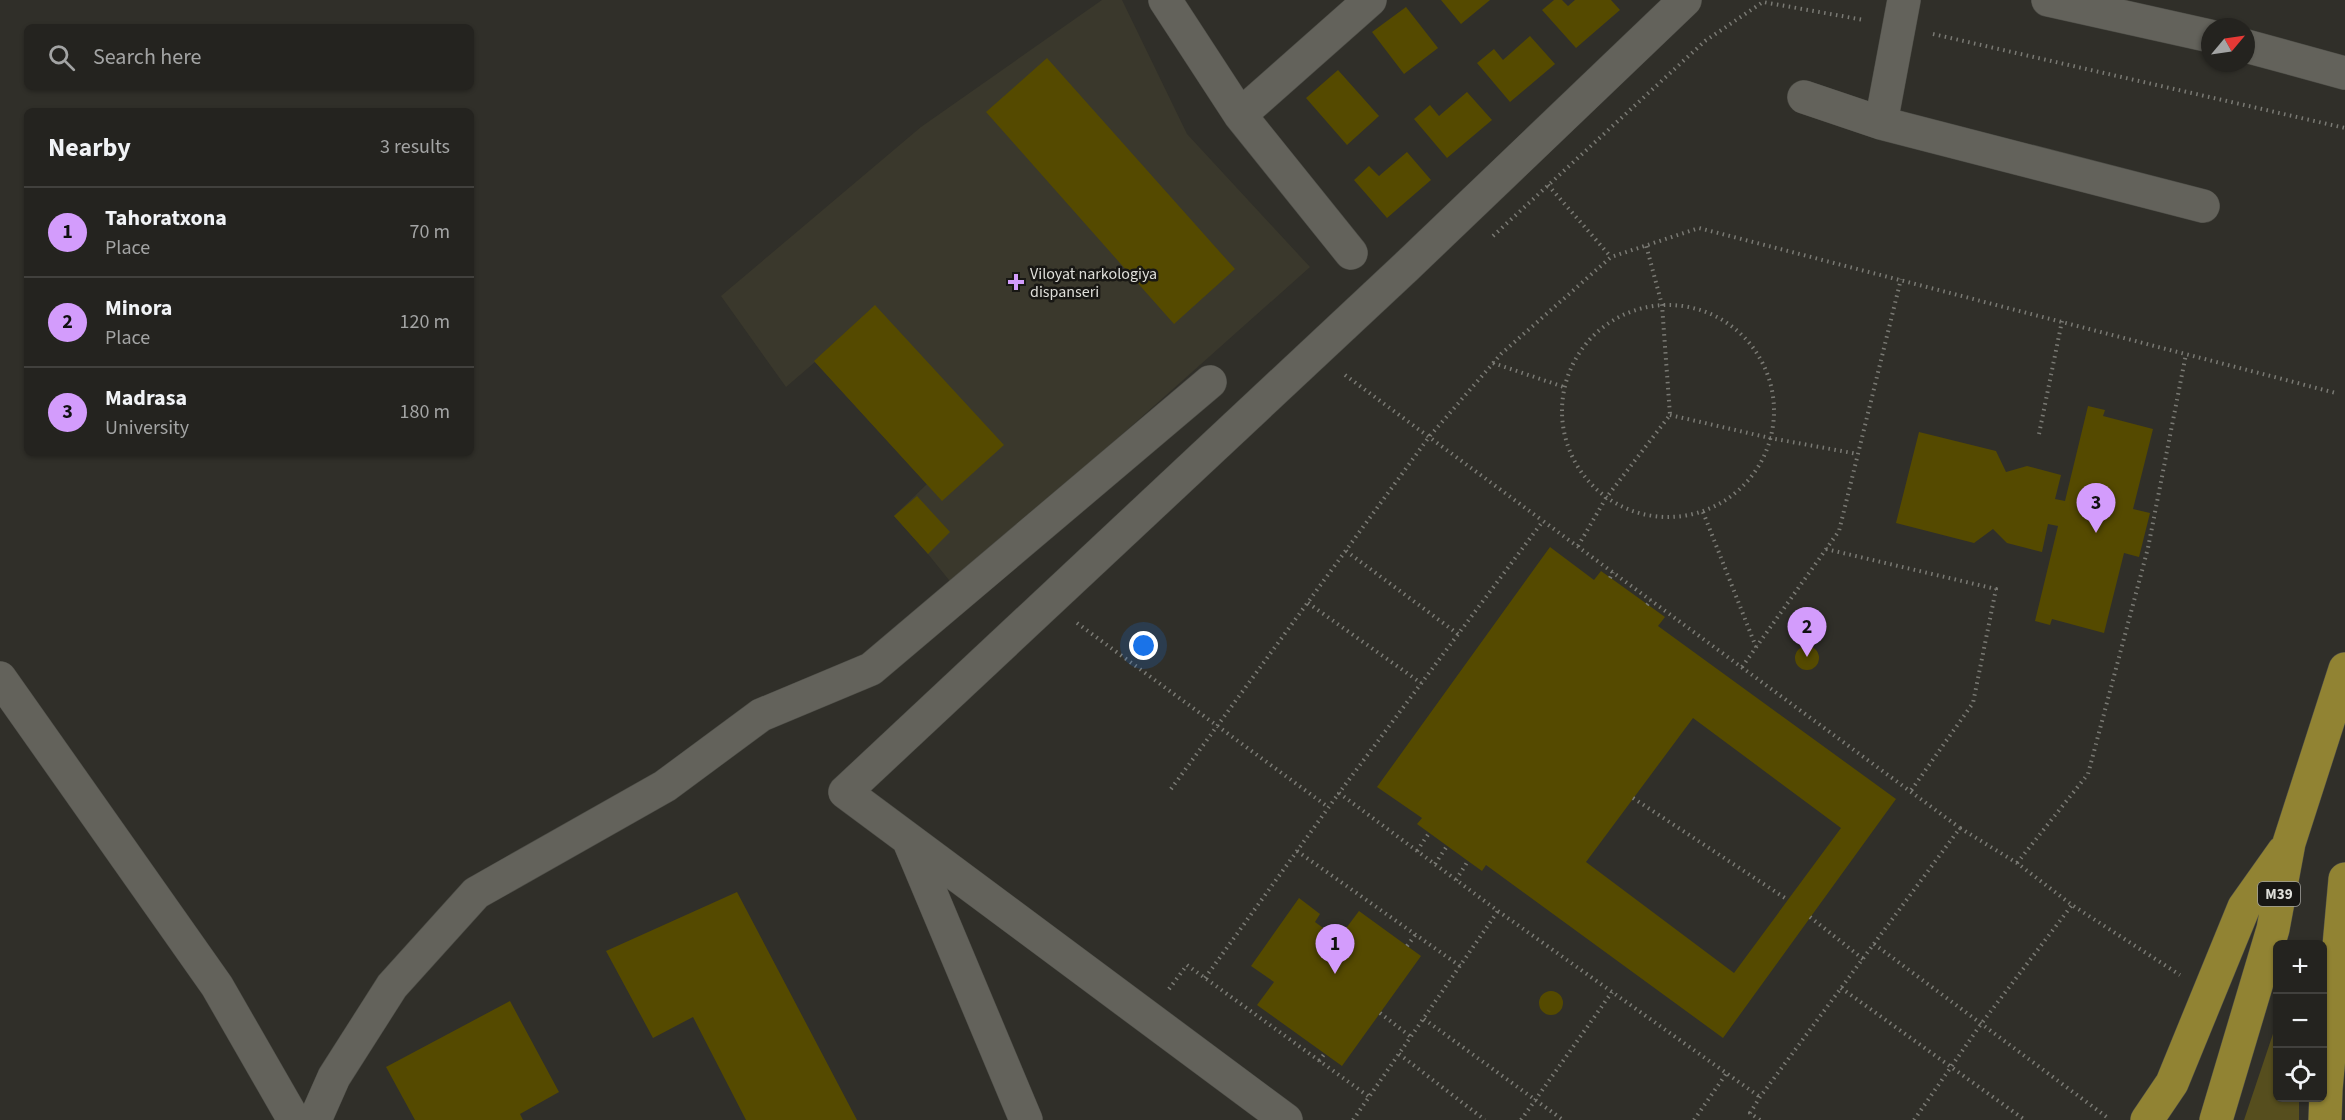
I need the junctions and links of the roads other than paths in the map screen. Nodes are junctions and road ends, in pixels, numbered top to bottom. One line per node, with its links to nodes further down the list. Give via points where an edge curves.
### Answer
1 (1165, 0): 10 (street)
2 (1370, 0): 10 (street)
3 (1684, 0): 17 (street, via 1406,267 845,792)
4 (2048, 0): 6 (street)
5 (1902, 13): 11 (street)
6 (2201, 34)
7 (2255, 48): 8 (street)
8 (2345, 73)
9 (1804, 97): 11 (street)
10 (1240, 115): 13 (street)
11 (1881, 123): 12 (street)
12 (2203, 206)
13 (1351, 253)
14 (1210, 381): 21 (street, via 871,669 761,715 665,786 476,893 392,986 334,1077)
15 (2345, 669): 18 (highway, M39)
16 (0, 678): 20 (street, via 217,986)
17 (908, 839): 22 (street); 23 (street)
18 (2289, 843): 24 (highway, via 2244,907 2172,1083); 25 (highway, M39, via 2273,929)
19 (2345, 879): 26 (highway)
20 (294, 1120)
21 (315, 1120)
22 (1026, 1120)
23 (1286, 1120)
24 (2146, 1120)
25 (2216, 1120)
26 (2325, 1120)

